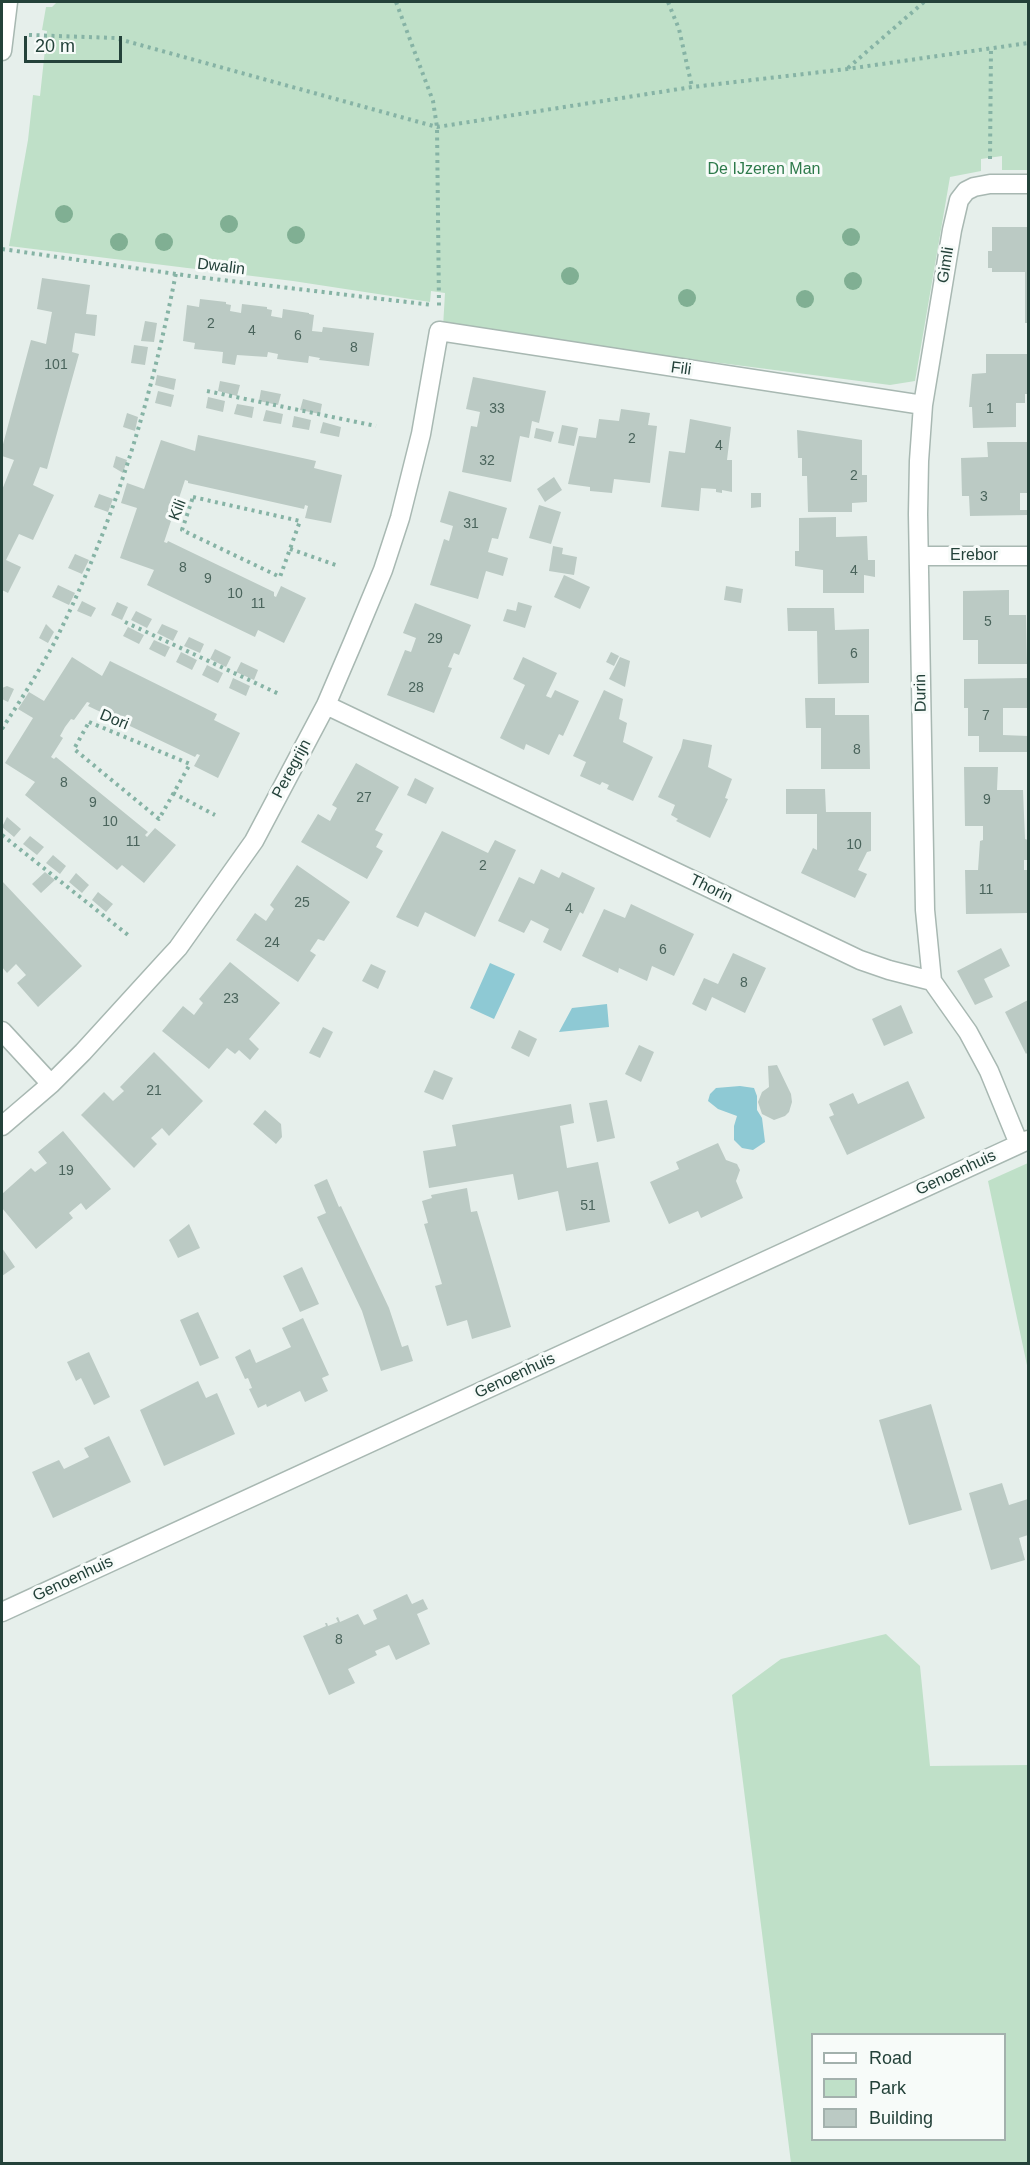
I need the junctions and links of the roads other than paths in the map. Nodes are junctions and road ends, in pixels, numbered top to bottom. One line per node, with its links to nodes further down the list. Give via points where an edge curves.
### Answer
1 (8, 2): 2 (street)
2 (3, 43)
3 (1029, 184): 5 (street, Gimli, via 990,184 966,190 959,200)
4 (439, 331): 5 (street, Fili); 8 (street, Peregrijn, via 421,434 400,518 379,581)
5 (923, 405): 6 (street, Durin, via 918,461)
6 (919, 556): 7 (street, Erebor); 9 (street, Durin, via 925,910)
7 (1029, 556)
8 (326, 705): 9 (street, Thorin, via 860,960); 11 (street, Peregrijn, via 254,841 178,948)
9 (932, 981): 13 (street, via 968,1032)
10 (2, 1031): 11 (street)
11 (51, 1084): 12 (street, Peregrijn)
12 (2, 1126)
13 (1024, 1142): 14 (street, Genoenhuis)
14 (2, 1612)

